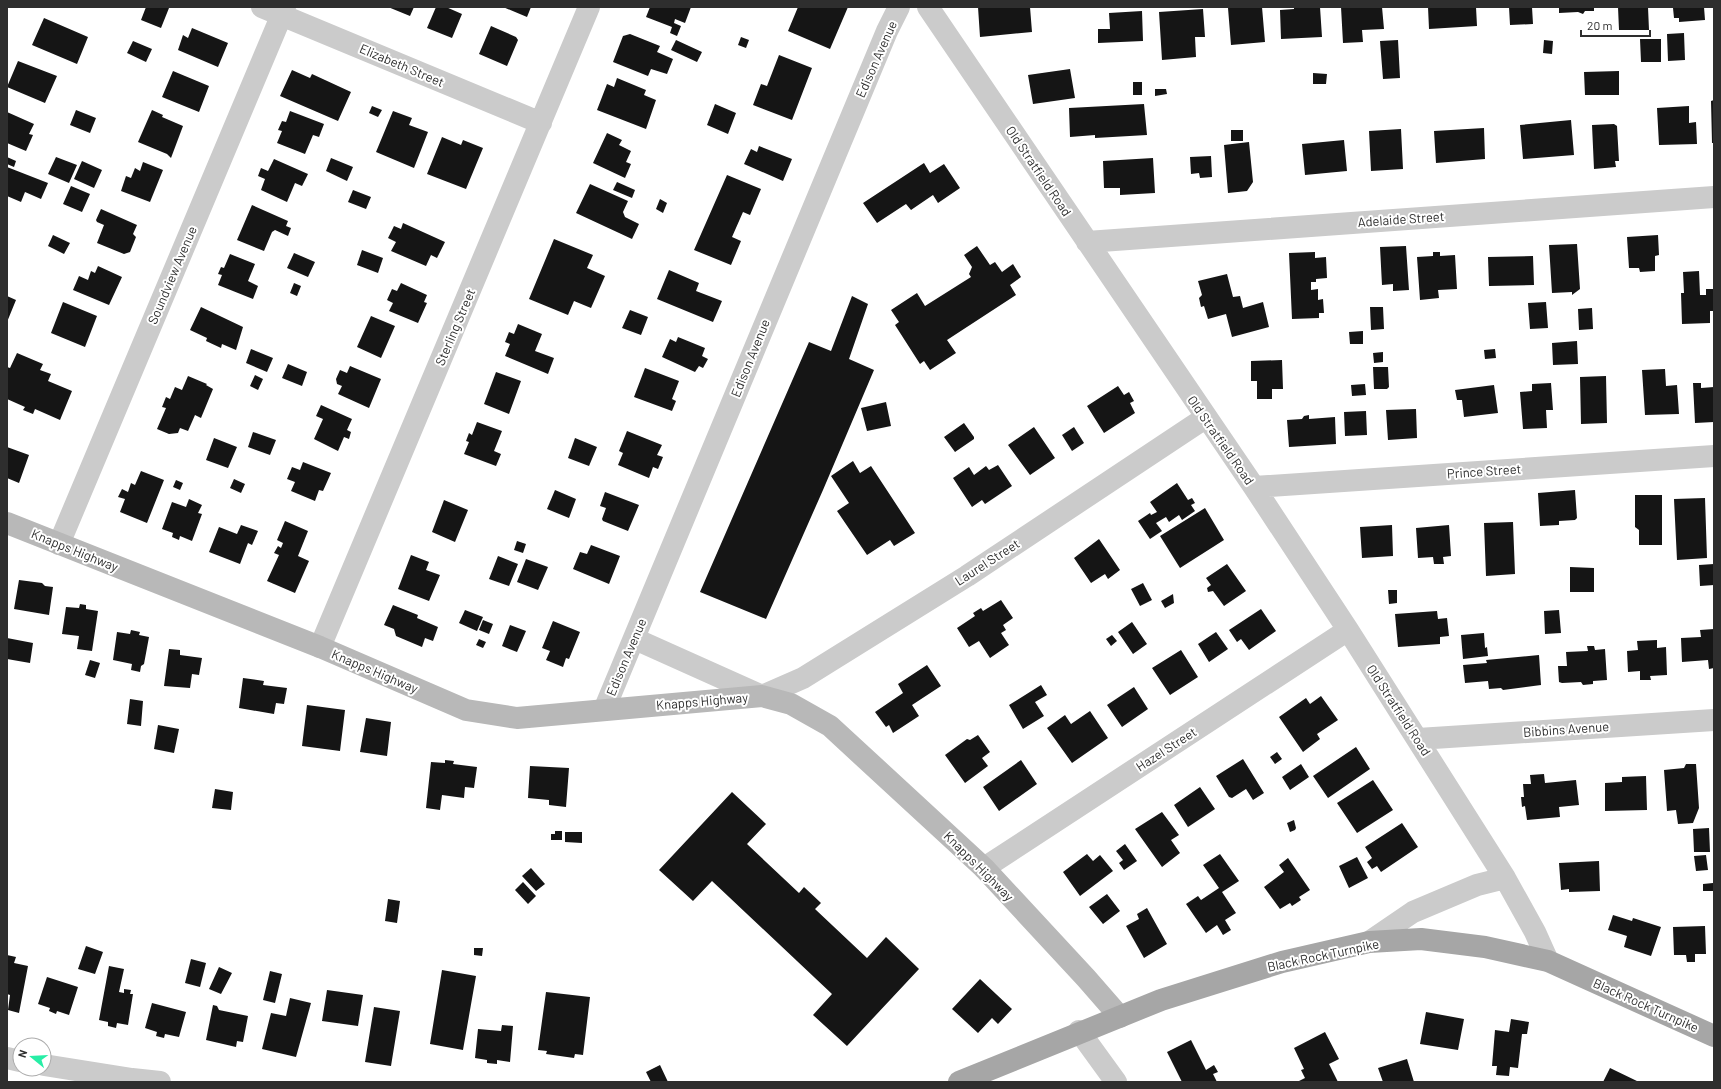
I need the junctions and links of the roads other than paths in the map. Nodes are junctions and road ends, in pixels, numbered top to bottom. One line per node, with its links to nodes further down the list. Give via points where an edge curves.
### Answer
1 (589, 7): 5 (street, Sterling Street)
2 (899, 7): 14 (street, Edison Avenue, via 806,221)
3 (928, 7): 7 (street, Old Stratfield Road)
4 (276, 10): 5 (street, Elizabeth Street); 12 (street, Soundview Avenue)
5 (541, 123): 15 (street, Sterling Street)
6 (1714, 196): 7 (street, Adelaide Street)
7 (1087, 242): 8 (street, Old Stratfield Road)
8 (1206, 418): 10 (street, Old Stratfield Road); 16 (street, Laurel Street, via 967,576 803,678)
9 (1714, 456): 10 (street, Prince Street)
10 (1254, 487): 13 (street, Old Stratfield Road)
11 (7, 523): 12 (street, Knapps Highway)
12 (59, 544): 15 (street, Knapps Highway)
13 (1348, 630): 19 (street, Old Stratfield Road); 20 (street, Hazel Street)
14 (635, 639): 16 (street, Knapps Highway); 17 (street, Edison Avenue)
15 (320, 647): 17 (street, Knapps Highway, via 466,710 517,718)
16 (762, 696): 17 (street, Knapps Highway); 20 (street, Knapps Highway, via 791,704 830,726)
17 (604, 710)
18 (1714, 720): 19 (street, Bibbins Avenue)
19 (1418, 739): 21 (street, Old Stratfield Road)
20 (984, 868): 24 (street, Knapps Highway)
21 (1505, 878): 22 (street, via 1477,884 1413,912); 23 (street, Old Stratfield Road)
22 (1369, 942): 23 (main road, Black Rock Turnpike, via 1421,939 1485,947); 24 (main road, Black Rock Turnpike, via 1282,962 1161,1000)
23 (1548, 961): 26 (main road, Black Rock Turnpike)
24 (1120, 1017): 25 (main road, Black Rock Turnpike)
25 (1079, 1032): 29 (main road, Black Rock Turnpike); 30 (street)
26 (1714, 1036)
27 (52, 1065): 28 (street)
28 (160, 1082)
29 (959, 1082)
30 (1116, 1082)

